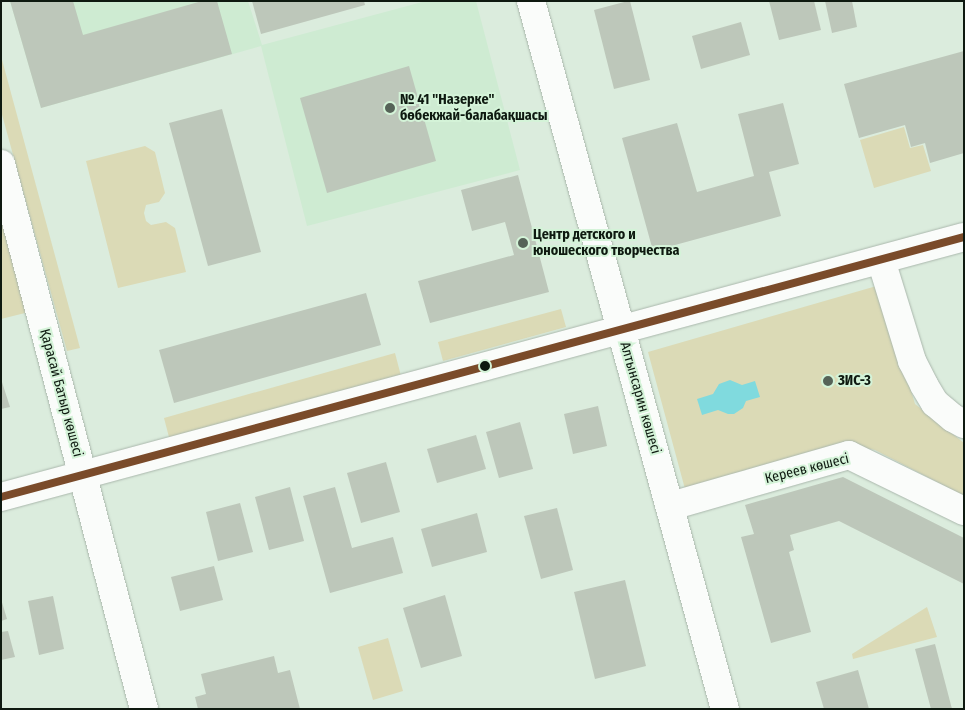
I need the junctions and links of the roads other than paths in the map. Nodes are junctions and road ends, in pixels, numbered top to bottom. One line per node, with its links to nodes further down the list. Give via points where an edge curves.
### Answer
1 (531, 1): 5 (street, Алтынсарин көшесі)
2 (1, 164): 7 (street, Қарасай Батыр көшесі)
3 (964, 237): 4 (street)
4 (881, 260): 5 (street); 6 (street, via 912,361 924,385 935,403)
5 (620, 328): 7 (street); 9 (street, Алтынсарин көшесі)
6 (964, 424)
7 (83, 475): 8 (street); 11 (street, Қарасай Батыр көшесі)
8 (1, 497)
9 (670, 506): 10 (street, Кереев көшесі, via 849,455); 12 (street, Алтынсарин көшесі)
10 (964, 511)
11 (144, 709)
12 (725, 709)

